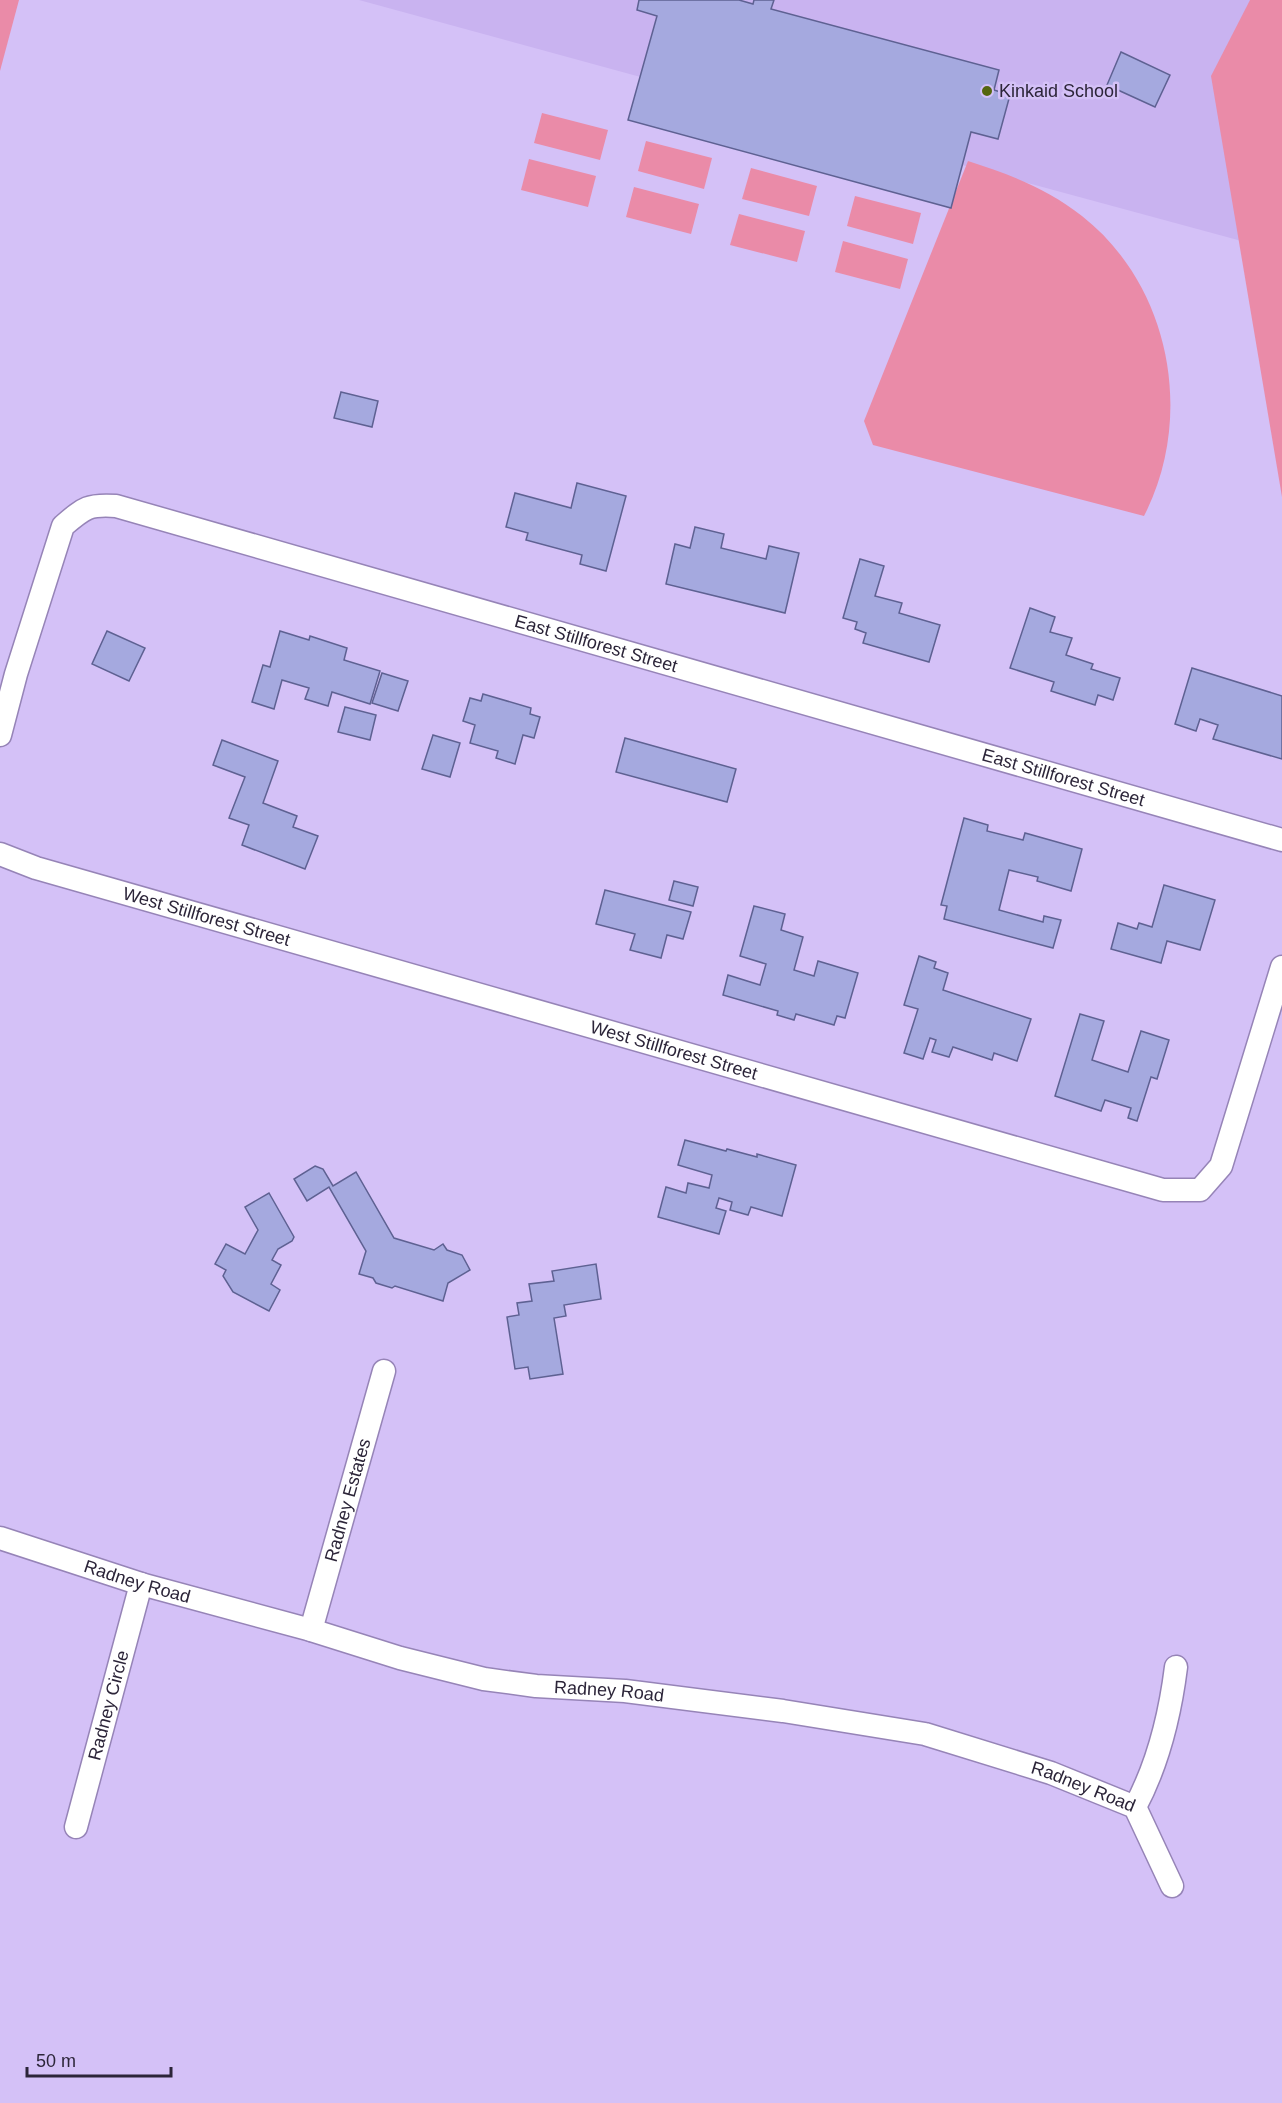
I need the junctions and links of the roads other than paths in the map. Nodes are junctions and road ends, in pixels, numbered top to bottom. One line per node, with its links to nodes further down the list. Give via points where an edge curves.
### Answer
1 (8, 672): 2 (street); 3 (street, East Stillforest Street, via 63,526 96,505 116,506)
2 (0, 735)
3 (1282, 840)
4 (0, 854): 5 (street, West Stillforest Street, via 47,871 1163,1190 1200,1190 1221,1166)
5 (1282, 967)
6 (384, 1371): 9 (street, Radney Estates)
7 (0, 1538): 8 (street, Radney Road)
8 (141, 1584): 9 (street, Radney Road); 12 (street, Radney Circle)
9 (311, 1630): 11 (street, Radney Road, via 484,1679 625,1691 925,1734 1051,1773)
10 (1176, 1667): 11 (street, via 1171,1708 1146,1788)
11 (1135, 1807): 13 (street, Radney Road)
12 (76, 1827)
13 (1172, 1886)

